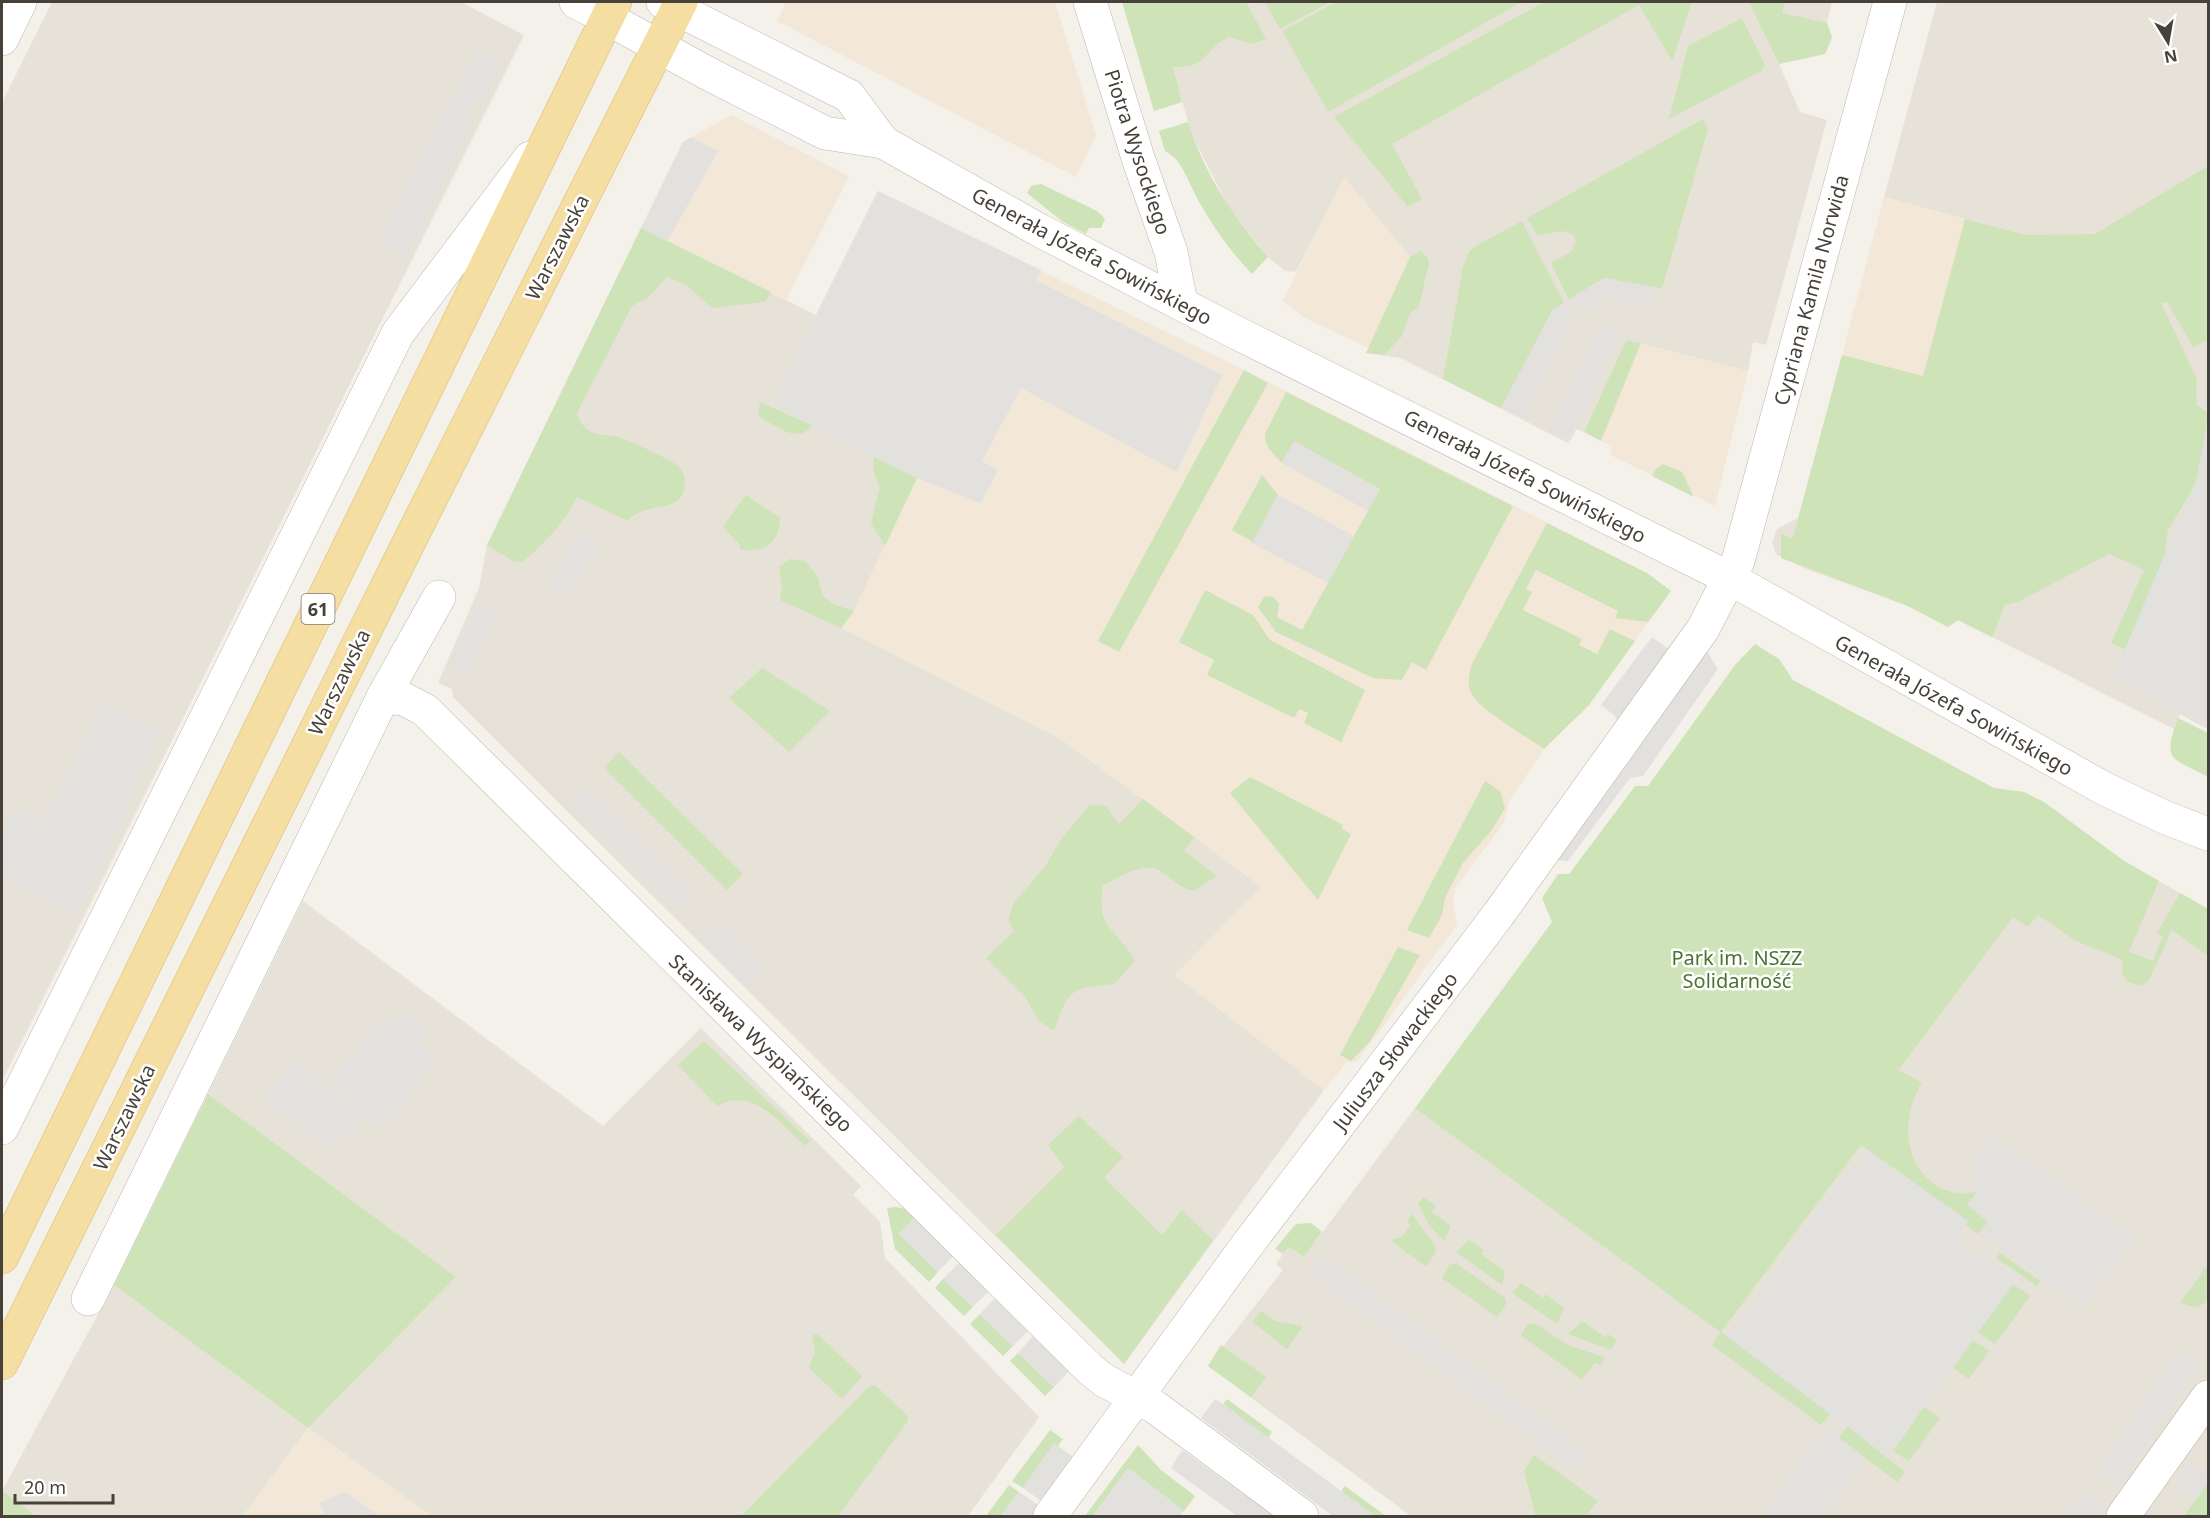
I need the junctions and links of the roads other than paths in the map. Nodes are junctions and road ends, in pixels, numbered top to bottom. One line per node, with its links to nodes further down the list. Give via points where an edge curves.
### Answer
1 (20, 2): 7 (street)
2 (576, 2): 6 (street, Generała Józefa Sowińskiego)
3 (1090, 2): 11 (street, Piotra Wysockiego, via 1171,252)
4 (1890, 2): 12 (street, Cypriana Kamila Norwida, via 1744,537)
5 (674, 4): 8 (main road, Warszawska); 10 (street, Generała Józefa Sowińskiego, via 849,96)
6 (611, 10): 8 (street, Generała Józefa Sowińskiego); 9 (main road, 61)
7 (2, 39)
8 (658, 46): 10 (street, Generała Józefa Sowińskiego, via 825,133); 21 (main road, Warszawska)
9 (555, 125): 18 (street, via 398,333); 19 (main road, 61)
10 (883, 142): 11 (street, Generała Józefa Sowińskiego, via 1039,230)
11 (1181, 303): 12 (street, Generała Józefa Sowińskiego)
12 (1729, 578): 15 (street, Generała Józefa Sowińskiego, via 2105,789); 22 (street, Juliusza Słowackiego, via 1703,629 1498,915)
13 (438, 597): 14 (street)
14 (383, 697): 20 (street); 22 (street, Stanisława Wyspiańskiego, via 404,699 425,710 1091,1370)
15 (2164, 817): 16 (street, Generała Józefa Sowińskiego); 17 (street, Generała Józefa Sowińskiego)
16 (2208, 834)
17 (2208, 852)
18 (2, 1128)
19 (2, 1257)
20 (88, 1299)
21 (2, 1363)
22 (1136, 1397): 24 (street, Juliusza Słowackiego); 25 (street, Stanisława Wyspiańskiego)
23 (2208, 1397): 26 (street)
24 (1050, 1516)
25 (1302, 1516)
26 (2123, 1516)

